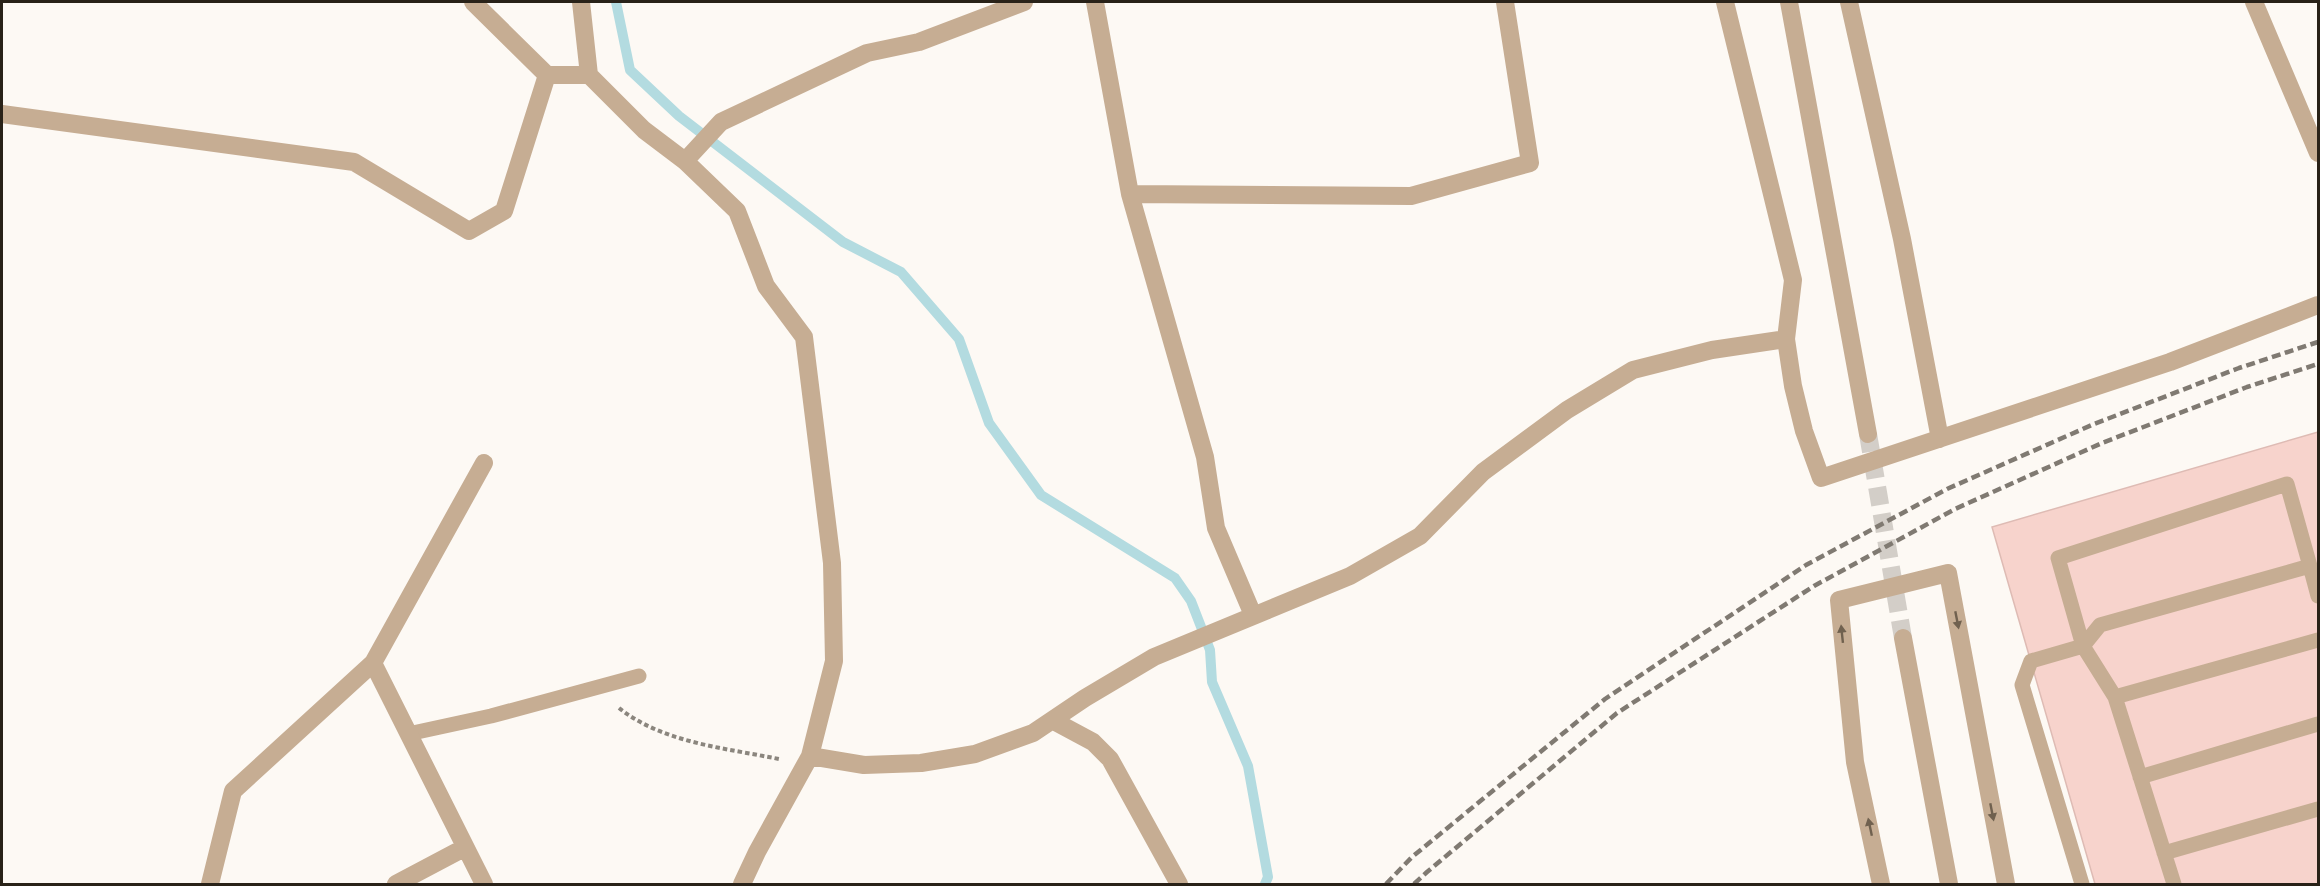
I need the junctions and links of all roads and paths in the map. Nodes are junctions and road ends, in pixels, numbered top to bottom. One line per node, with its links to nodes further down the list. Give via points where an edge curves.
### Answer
1 (473, 2): 10 (street)
2 (581, 2): 11 (street)
3 (1024, 2): 14 (street, via 919,42 867,53 721,122)
4 (1095, 2): 15 (street)
5 (1505, 2): 15 (street, via 1530,162 1411,196)
6 (1725, 2): 17 (street, via 1793,280)
7 (1789, 2): 18 (street)
8 (1849, 2): 19 (street, via 1902,239)
9 (2254, 2): 13 (street)
10 (547, 75): 11 (street); 12 (street, via 504,211 469,231 354,162)
11 (589, 75): 14 (street, via 644,130)
12 (2, 114)
13 (2319, 153)
14 (685, 161): 34 (street, via 737,211 766,286 804,337 824,487 833,585 834,661)
15 (1130, 194): 23 (street, via 1205,457 1216,528)
16 (2319, 305): 19 (street, via 2170,362)
17 (1786, 339): 19 (street, via 1804,431 1821,478); 23 (street, via 1712,350 1633,370 1567,410 1483,472 1420,536 1350,576)
18 (1868, 434)
19 (1940, 439)
20 (484, 463): 27 (street)
21 (2310, 566): 22 (lane); 26 (lane, via 2100,625); 26 (lane, via 2287,484 2058,558)
22 (2319, 596)
23 (1253, 615): 31 (street, via 1154,657)
24 (1904, 638): 45 (street)
25 (2319, 640): 30 (lane)
26 (2083, 646): 30 (lane); 47 (lane, via 2031,662 2022,685)
27 (373, 663): 33 (street); 39 (street, via 233,790)
28 (639, 676): 29 (lane)
29 (594, 688): 33 (lane); 34 (path, via 634,720 684,740)
30 (2115, 697): 35 (lane)
31 (1052, 720): 34 (street, via 1033,733 975,754 921,763 864,765); 43 (street, via 1093,742 1110,759)
32 (2319, 724): 35 (lane)
33 (408, 735): 37 (street)
34 (808, 760): 42 (street)
35 (2140, 777): 38 (lane)
36 (2319, 808): 38 (lane)
37 (464, 848): 40 (street); 41 (street)
38 (2164, 853): 48 (lane)
39 (210, 885)
40 (396, 885)
41 (484, 885)
42 (742, 885)
43 (1179, 885)
44 (1881, 885): 46 (street, one-way to 46, via 1855,762 1839,600 1948,573)
45 (1949, 885)
46 (2006, 885)
47 (2082, 885)
48 (2174, 885)

